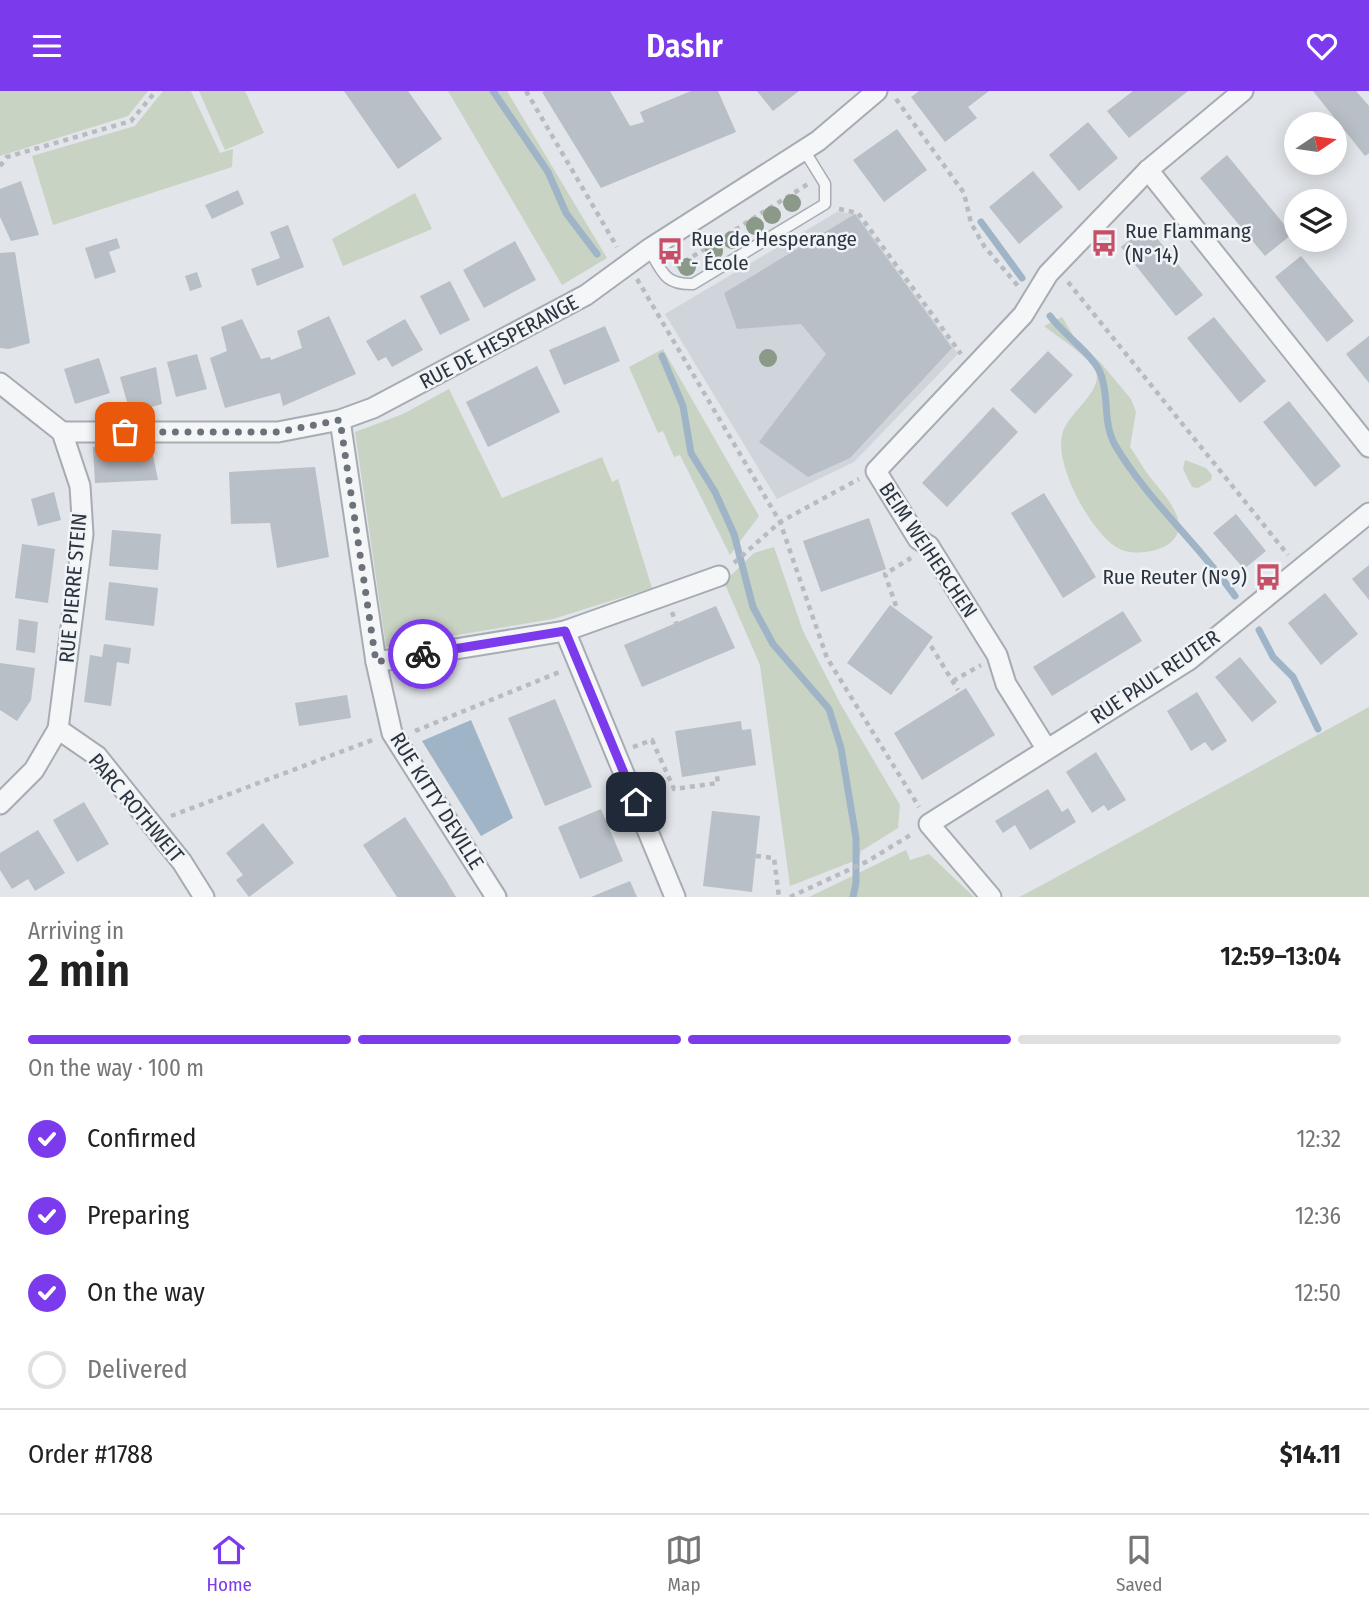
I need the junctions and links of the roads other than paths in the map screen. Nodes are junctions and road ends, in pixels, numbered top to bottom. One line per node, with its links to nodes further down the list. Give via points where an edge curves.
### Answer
1 (1242, 91): 4 (street, BEIM WEIHERCHEN)
2 (885, 93): 3 (street, RUE DE HESPERANGE)
3 (804, 150): 5 (street, RUE DE HESPERANGE); 5 (lane, via 825,184 825,204 693,284 676,285 664,275)
4 (1147, 170): 9 (street); 15 (street, BEIM WEIHERCHEN, via 1048,274 1023,315 876,471 997,655 1006,684)
5 (649, 249): 7 (street, RUE DE HESPERANGE, via 586,295 407,392)
6 (0, 383): 8 (street)
7 (340, 420): 8 (street, RUE DE HESPERANGE, via 278,432); 13 (street, RUE KITTY DEVILLE)
8 (62, 432): 14 (street, RUE PIERRE STEIN, via 80,486 83,534)
9 (1369, 447)
10 (1369, 513): 15 (street, RUE PAUL REUTER, via 1189,660)
11 (722, 573): 12 (street)
12 (565, 631): 13 (street); 19 (street)
13 (376, 662): 18 (street, RUE KITTY DEVILLE, via 392,733)
14 (58, 729): 16 (street, RUE PIERRE STEIN, via 34,770); 17 (street, PARC ROTHWEIT, via 97,757 182,862)
15 (1046, 748): 20 (street, RUE PAUL REUTER, via 929,824)
16 (0, 804)
17 (204, 897)
18 (496, 897)
19 (675, 897)
20 (991, 897)

